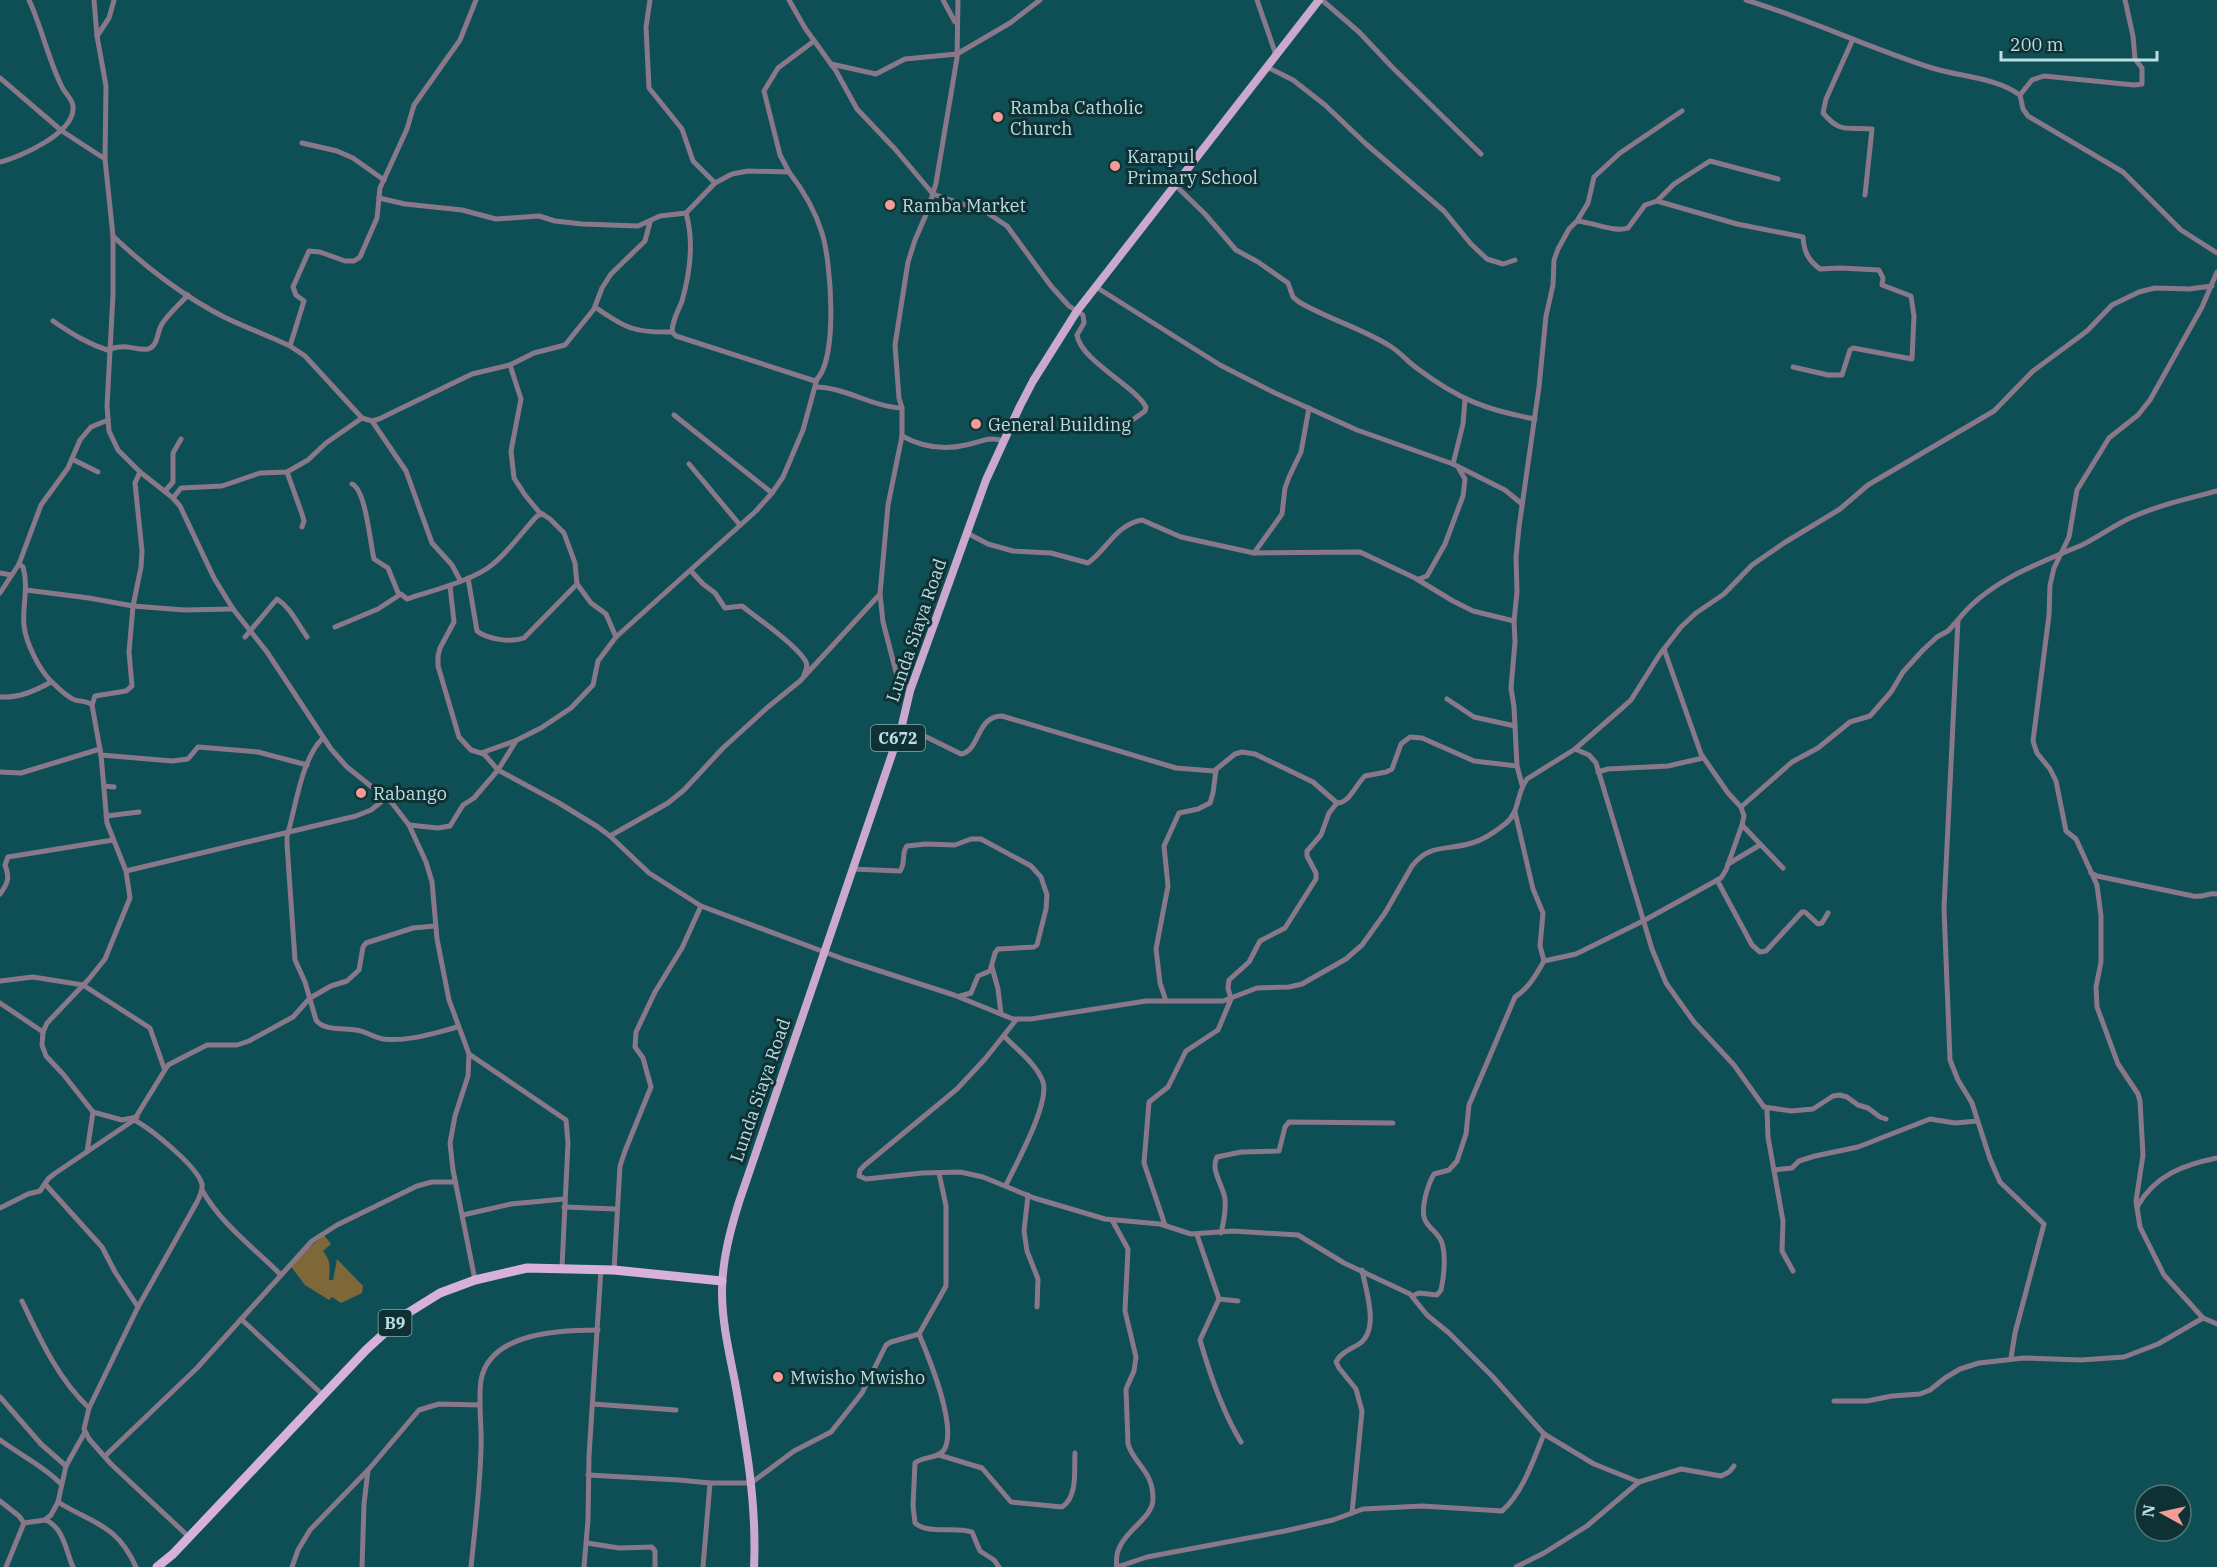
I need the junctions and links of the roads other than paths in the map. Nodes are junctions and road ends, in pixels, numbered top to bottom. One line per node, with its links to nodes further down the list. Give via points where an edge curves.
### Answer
1 (29, 0): 25 (street, via 59,81 73,104)
2 (94, 0): 15 (street)
3 (114, 0): 15 (street, via 110,18)
4 (476, 0): 32 (street, via 460,40 416,101)
5 (650, 0): 33 (street, via 646,27 649,88 682,129 693,161)
6 (789, 0): 17 (street)
7 (943, 0): 14 (street)
8 (958, 0): 14 (street)
9 (1040, 0): 18 (street)
10 (1257, 0): 19 (street)
11 (1320, 0): 19 (main road, Lunda Siaya Road / C672); 27 (street, via 1364,37)
12 (1746, 0): 16 (street)
13 (2125, 0): 23 (street, via 2135,60 2142,68 2142,84 2044,76 2032,80)
14 (956, 23): 18 (street)
15 (97, 36): 28 (street, via 106,86)
16 (1853, 39): 23 (street, via 1932,68 1993,82); 36 (street, via 1823,113 1831,124 1846,129 1872,129)
17 (814, 41): 20 (street); 30 (street, via 778,68 764,91 780,155)
18 (957, 54): 20 (street, via 905,59 876,74); 35 (street)
19 (1276, 55): 21 (main road, Lunda Siaya Road / C672)
20 (831, 64): 35 (street, via 856,109)
21 (1267, 66): 34 (main road, Lunda Siaya Road / C672); 44 (street, via 1325,105 1444,211 1487,259 1503,264)
22 (0, 78): 25 (street)
23 (2020, 95): 43 (street, via 2028,116 2123,172 2174,224)
24 (1682, 111): 40 (street, via 1620,153 1594,177 1588,203)
25 (62, 131): 28 (street); 29 (street, via 28,152)
26 (302, 143): 32 (street, via 353,158)
27 (1481, 154)
28 (105, 159): 42 (street)
29 (0, 162)
30 (789, 172): 33 (street, via 743,171); 57 (street, via 813,211 823,235 827,261 830,325 825,366)
31 (1778, 179): 38 (street, via 1710,161 1674,184)
32 (384, 180): 37 (street)
33 (715, 183): 39 (street)
34 (1174, 184): 47 (main road, Lunda Siaya Road / C672); 59 (street, via 1236,250 1288,283 1299,302 1392,347 1424,374)
35 (933, 194): 50 (street, via 986,212 1007,226 1042,274); 60 (street, via 911,252 896,330)
36 (1865, 195)
37 (379, 198): 41 (street, via 505,220 539,216 582,224 633,226); 53 (street, via 376,222 357,260 345,261 315,250 308,253 293,287 304,301)
38 (1657, 201): 40 (street, via 1645,205 1633,224 1623,230); 56 (street, via 1737,224 1803,237 1809,261 1820,269 1879,270 1882,285 1911,296 1912,359 1853,348 1842,375)
39 (686, 213): 41 (street, via 660,216); 52 (street, via 689,263)
40 (1577, 221): 64 (street, via 1554,260)
41 (650, 222): 49 (street, via 645,241 611,273)
42 (113, 236): 48 (street); 54 (street)
43 (2217, 253)
44 (1515, 260)
45 (2217, 272): 46 (street)
46 (2212, 286): 88 (street, via 2147,404 2109,438 2084,478); 111 (street, via 2155,288 2112,305 2087,331 2033,371 1994,411 1868,485 1840,509 1752,566 1724,594 1688,620)
47 (1096, 287): 50 (main road, Lunda Siaya Road / C672); 61 (street, via 1220,365)
48 (188, 296): 53 (street, via 226,318); 54 (street, via 162,324 152,347 121,345)
49 (595, 307): 52 (street, via 629,328); 55 (street, via 565,345 534,353)
50 (1077, 311): 67 (street, via 1085,320 1077,335 1079,342 1146,407); 70 (main road, Lunda Siaya Road / C672, via 1033,381)
51 (53, 321): 54 (street, via 75,336)
52 (672, 332): 57 (street, via 722,352)
53 (290, 346): 63 (street, via 305,356)
54 (110, 350): 65 (street)
55 (510, 365): 66 (street, via 472,374); 83 (street, via 521,399 512,442 512,470 525,495)
56 (1793, 367)
57 (817, 380): 58 (street)
58 (815, 387): 60 (street); 80 (street, via 796,447)
59 (1465, 399): 64 (street, via 1497,412); 73 (street)
60 (902, 408): 68 (street)
61 (1309, 408): 73 (street, via 1357,430); 87 (street, via 1301,452 1285,489 1285,516)
62 (674, 415): 80 (street)
63 (362, 418): 66 (street); 76 (street)
64 (1535, 418): 82 (street)
65 (108, 420): 71 (street, via 86,431); 75 (street, via 115,445)
66 (372, 421): 95 (street, via 406,471 432,543)
67 (1128, 424)
68 (902, 436): 70 (street, via 939,447 959,447 992,438); 100 (street, via 888,505)
69 (181, 439): 79 (street, via 172,457 173,482)
70 (1003, 441): 86 (main road, Lunda Siaya Road / C672)
71 (72, 459): 74 (street); 89 (street, via 40,506)
72 (689, 464): 84 (street)
73 (1455, 465): 82 (street, via 1505,490); 94 (street, via 1465,479 1463,496 1437,559 1427,576)
74 (98, 472)
75 (140, 472): 79 (street); 102 (street, via 135,483 141,563)
76 (287, 472): 81 (street, via 260,473 222,486 181,488); 85 (street, via 304,521)
77 (351, 484): 101 (street, via 357,488 365,512 374,559 388,568)
78 (2217, 490): 88 (street, via 2154,508)
79 (165, 491): 81 (street)
80 (772, 493): 84 (street)
81 (173, 498): 103 (street)
82 (1522, 504): 105 (street)
83 (543, 514): 93 (street, via 494,563); 96 (street, via 564,533 575,563)
84 (740, 525): 90 (street)
85 (302, 527)
86 (967, 533): 87 (street, via 1013,551 1051,553 1088,562 1113,536 1142,520 1181,537); 114 (main road, Lunda Siaya Road / C672)
87 (1254, 553): 94 (street, via 1356,552)
88 (2061, 553): 104 (street, via 1993,587); 153 (street, via 2050,585 2033,741 2056,782 2066,831 2076,839)
89 (19, 564): 92 (street); 98 (street, via 26,576)
90 (691, 571): 110 (street); 112 (street, via 725,608 742,606 800,655 807,667)
91 (0, 573): 92 (street)
92 (11, 575): 99 (street)
93 (468, 578): 95 (street); 96 (street, via 477,631 485,636 516,640 527,635)
94 (1417, 579): 105 (street, via 1473,611)
95 (460, 580): 97 (street)
96 (577, 584): 110 (street, via 591,603 606,614)
97 (450, 586): 101 (street, via 407,599); 124 (street, via 454,622 440,648 438,666 459,737 471,750)
98 (26, 590): 102 (street); 113 (street, via 25,633 38,664)
99 (0, 593)
100 (880, 594): 112 (street); 114 (street, via 896,672)
101 (399, 595): 106 (street, via 378,609)
102 (133, 606): 103 (street); 117 (street, via 129,652 132,686 126,691 95,696)
103 (233, 609): 107 (street)
104 (1958, 620): 139 (street, via 1923,650 1870,716 1846,724 1818,748 1792,762); 182 (street, via 1944,908 1947,1012 1950,1060 1970,1097)
105 (1514, 621): 119 (street, via 1510,687)
106 (335, 627)
107 (251, 632): 108 (street, via 277,599 290,609); 109 (street); 120 (street)
108 (307, 636)
109 (245, 637)
110 (616, 637): 121 (street, via 598,661 591,689 555,719)
111 (1664, 649): 122 (street, via 1631,700); 125 (street)
112 (800, 681): 146 (street, via 728,743 684,790)
113 (51, 682): 115 (street, via 16,697); 117 (street, via 75,700)
114 (910, 691): 118 (main road, Lunda Siaya Road / C672)
115 (0, 697)
116 (1447, 699): 119 (street, via 1474,717)
117 (92, 705): 123 (street)
118 (902, 725): 128 (street, via 964,753 970,750 987,722 996,716 1008,717 1176,768); 151 (main road, Lunda Siaya Road / C672)
119 (1515, 726): 127 (street)
120 (323, 738): 126 (street); 137 (street, via 347,767)
121 (516, 741): 124 (street); 129 (street)
122 (1575, 749): 131 (street, via 1589,755); 133 (street)
123 (101, 752): 126 (street, via 172,761 188,759 198,747 258,752); 130 (street, via 21,773); 135 (street)
124 (481, 753): 129 (street)
125 (1703, 758): 131 (street, via 1668,766); 139 (street)
126 (307, 765): 145 (street)
127 (1517, 766): 132 (street); 138 (street, via 1474,761 1422,738 1410,737 1401,744 1392,769 1365,776 1343,803)
128 (1216, 770): 138 (street, via 1235,754 1255,754 1313,782); 169 (street, via 1210,803 1179,813 1164,846 1168,886 1156,954)
129 (498, 771): 143 (street, via 463,805 450,826); 146 (street, via 573,811)
130 (0, 772)
131 (1598, 772): 159 (street)
132 (1519, 776): 133 (street, via 1525,780); 134 (street)
133 (1530, 777): 134 (street)
134 (1522, 785): 140 (street)
135 (104, 786): 136 (street); 142 (street)
136 (114, 787)
137 (386, 798): 143 (street); 145 (street, via 365,813)
138 (1337, 803): 168 (street, via 1330,810 1321,835 1307,851 1316,879 1285,928 1257,943 1249,962 1231,978)
139 (1741, 807): 144 (street)
140 (1515, 812): 162 (street, via 1533,889 1543,913 1540,946); 168 (street, via 1506,824 1480,840 1437,848 1420,857 1371,934 1346,959 1302,984 1257,988)
141 (139, 813): 142 (street)
142 (106, 816): 147 (street)
143 (410, 825): 160 (street, via 432,882)
144 (1742, 825): 148 (street); 149 (street)
145 (289, 831): 152 (street); 167 (street, via 293,945)
146 (610, 836): 157 (street, via 649,873)
147 (113, 840): 152 (street); 155 (street, via 8,857 8,883)
148 (1760, 845): 149 (street); 150 (street)
149 (1728, 864): 154 (street)
150 (1783, 868)
151 (852, 869): 161 (main road, Lunda Siaya Road / C672); 163 (street, via 900,871 907,846 954,845 975,838 1030,866 1041,877 1047,895 1037,945 998,949)
152 (126, 871): 165 (street, via 129,904 105,959)
153 (2090, 872): 156 (street, via 2186,895); 197 (street, via 2097,885 2101,916 2098,1015 2118,1064 2140,1101 2144,1155)
154 (1717, 880): 158 (street, via 1752,945 1760,952 1766,951 1802,912 1818,924); 159 (street)
155 (0, 894)
156 (2217, 894)
157 (701, 906): 161 (street); 196 (street, via 634,1036 651,1087 625,1151)
158 (1828, 913)
159 (1645, 920): 162 (street, via 1576,954); 178 (street, via 1660,971 1672,994)
160 (435, 926): 167 (street, via 413,928 366,943 358,970 347,981); 173 (street)
161 (824, 952): 166 (street); 210 (main road, Lunda Siaya Road / C672, via 739,1202)
162 (1544, 961): 211 (street, via 1527,987 1512,1000 1469,1105 1466,1134 1454,1166 1432,1177 1424,1218 1442,1242 1442,1288 1437,1295)
163 (992, 967): 166 (street, via 978,976 971,993); 171 (street)
164 (0, 981): 165 (street, via 33,977)
165 (83, 985): 174 (street); 177 (street, via 150,1028)
166 (958, 996): 171 (street)
167 (310, 998): 173 (street, via 319,1023 374,1037 400,1039); 177 (street, via 293,1017 261,1036 237,1045 207,1045)
168 (1231, 999): 169 (street); 200 (street, via 1218,1030 1186,1052 1168,1087 1153,1097 1148,1106 1144,1162)
169 (1166, 1001): 172 (street)
170 (0, 1003): 174 (street)
171 (1001, 1014): 172 (street)
172 (1016, 1020): 175 (street)
173 (458, 1027): 176 (street)
174 (43, 1032): 179 (street, via 46,1056)
175 (1004, 1036): 187 (street, via 957,1089 874,1156 859,1174 866,1179); 190 (street, via 1037,1071 1044,1089 1039,1115)
176 (469, 1054): 188 (street, via 468,1076 450,1143); 193 (street, via 566,1120)
177 (164, 1068): 180 (street)
178 (1767, 1109): 181 (street, via 1813,1109 1840,1095); 186 (street)
179 (93, 1112): 180 (street, via 122,1120); 184 (street)
180 (135, 1118): 184 (street); 191 (street, via 178,1154 199,1178)
181 (1886, 1119)
182 (1977, 1121): 186 (street, via 1930,1119 1858,1147); 222 (street, via 2000,1182 2044,1224)
183 (1393, 1123): 201 (street, via 1288,1122 1279,1151 1217,1157 1215,1167 1225,1208)
184 (87, 1152): 189 (street, via 54,1174)
185 (2217, 1158): 197 (street, via 2170,1173 2152,1186)
186 (1774, 1170): 207 (street, via 1783,1221 1782,1251)
187 (939, 1173): 190 (street, via 971,1174); 221 (street, via 946,1206 946,1286)
188 (455, 1182): 198 (street); 208 (street, via 425,1183 337,1225 312,1241)
189 (46, 1185): 195 (street); 215 (street, via 102,1247)
190 (1006, 1185): 192 (street)
191 (202, 1190): 208 (street, via 217,1213); 215 (street)
192 (1028, 1195): 199 (street); 216 (street, via 1024,1231 1038,1279)
193 (564, 1200): 194 (street); 198 (street, via 511,1204)
194 (564, 1207): 196 (street); 203 (street)
195 (0, 1208)
196 (616, 1209): 205 (street)
197 (2136, 1209): 217 (street, via 2140,1227 2164,1275)
198 (463, 1215): 209 (street)
199 (1112, 1220): 200 (street); 264 (street, via 1129,1254 1125,1311 1136,1357 1126,1389 1128,1444 1149,1476 1153,1500 1119,1548)
200 (1165, 1225): 202 (street)
201 (1221, 1233): 202 (street); 206 (street, via 1298,1234 1336,1259)
202 (1197, 1235): 212 (street)
203 (562, 1267): 204 (highway, B9); 209 (highway, B9, via 514,1269)
204 (601, 1269): 205 (highway, B9); 220 (street)
205 (614, 1270): 210 (highway, B9)
206 (1362, 1270): 211 (street); 247 (street, via 1368,1334 1336,1362 1356,1389 1362,1411)
207 (1793, 1271)
208 (281, 1275): 218 (street)
209 (475, 1280): 223 (highway, B9, via 440,1293 403,1316)
210 (722, 1281): 243 (main road, Lunda Siaya Road / C672, via 726,1331)
211 (1412, 1296): 231 (street)
212 (1219, 1299): 214 (street); 233 (street, via 1200,1340 1232,1428)
213 (22, 1301): 228 (street, via 54,1365)
214 (1238, 1301)
215 (138, 1307): 228 (street)
216 (1037, 1307)
217 (2204, 1318): 219 (street); 222 (street, via 2158,1344 2124,1357)
218 (241, 1320): 223 (street); 236 (street)
219 (2217, 1324)
220 (598, 1330): 226 (street); 227 (street, via 536,1334 501,1350 485,1369)
221 (919, 1334): 235 (street, via 946,1415 948,1437); 243 (street, via 886,1346 862,1393 831,1432 794,1451)
222 (2011, 1358): 225 (street, via 1960,1369 1920,1394)
223 (323, 1395): 250 (highway, B9)
224 (0, 1396): 237 (street, via 41,1444)
225 (1834, 1401)
226 (593, 1404): 229 (street); 240 (street)
227 (480, 1405): 239 (street, via 439,1404 418,1410); 258 (street, via 481,1450)
228 (89, 1408): 230 (street)
229 (676, 1410)
230 (85, 1432): 236 (street); 237 (street)
231 (1544, 1434): 241 (street, via 1594,1464); 247 (street, via 1531,1467 1502,1511 1422,1506)
232 (0, 1440): 244 (street)
233 (1241, 1442)
234 (1075, 1453): 235 (street, via 1072,1496 1062,1507 1011,1502 982,1468)
235 (939, 1455): 263 (street, via 915,1463 915,1523 927,1528 969,1530 980,1551)
236 (105, 1456): 250 (street)
237 (66, 1466): 244 (street)
238 (1734, 1466): 241 (street, via 1721,1476 1681,1469)
239 (369, 1469): 256 (street, via 310,1530); 257 (street)
240 (588, 1475): 242 (street); 251 (street)
241 (1639, 1482): 265 (street, via 1587,1526)
242 (710, 1483): 243 (street); 261 (street)
243 (751, 1483): 262 (main road, Lunda Siaya Road / C672)
244 (61, 1484): 246 (street)
245 (0, 1501): 249 (street)
246 (58, 1502): 248 (street); 254 (street, via 97,1521 116,1536)
247 (1352, 1513): 264 (street, via 1285,1532 1161,1554)
248 (45, 1520): 249 (street); 253 (street, via 54,1523)
249 (24, 1523): 252 (street)
250 (189, 1537): 255 (highway, B9)
251 (587, 1543): 259 (street); 260 (street, via 619,1548 652,1547)
252 (6, 1567)
253 (73, 1567)
254 (136, 1567)
255 (157, 1567)
256 (292, 1567)
257 (362, 1567)
258 (471, 1567)
259 (584, 1567)
260 (655, 1567)
261 (703, 1567)
262 (754, 1567)
263 (999, 1567)
264 (1117, 1567)
265 (1516, 1567)

